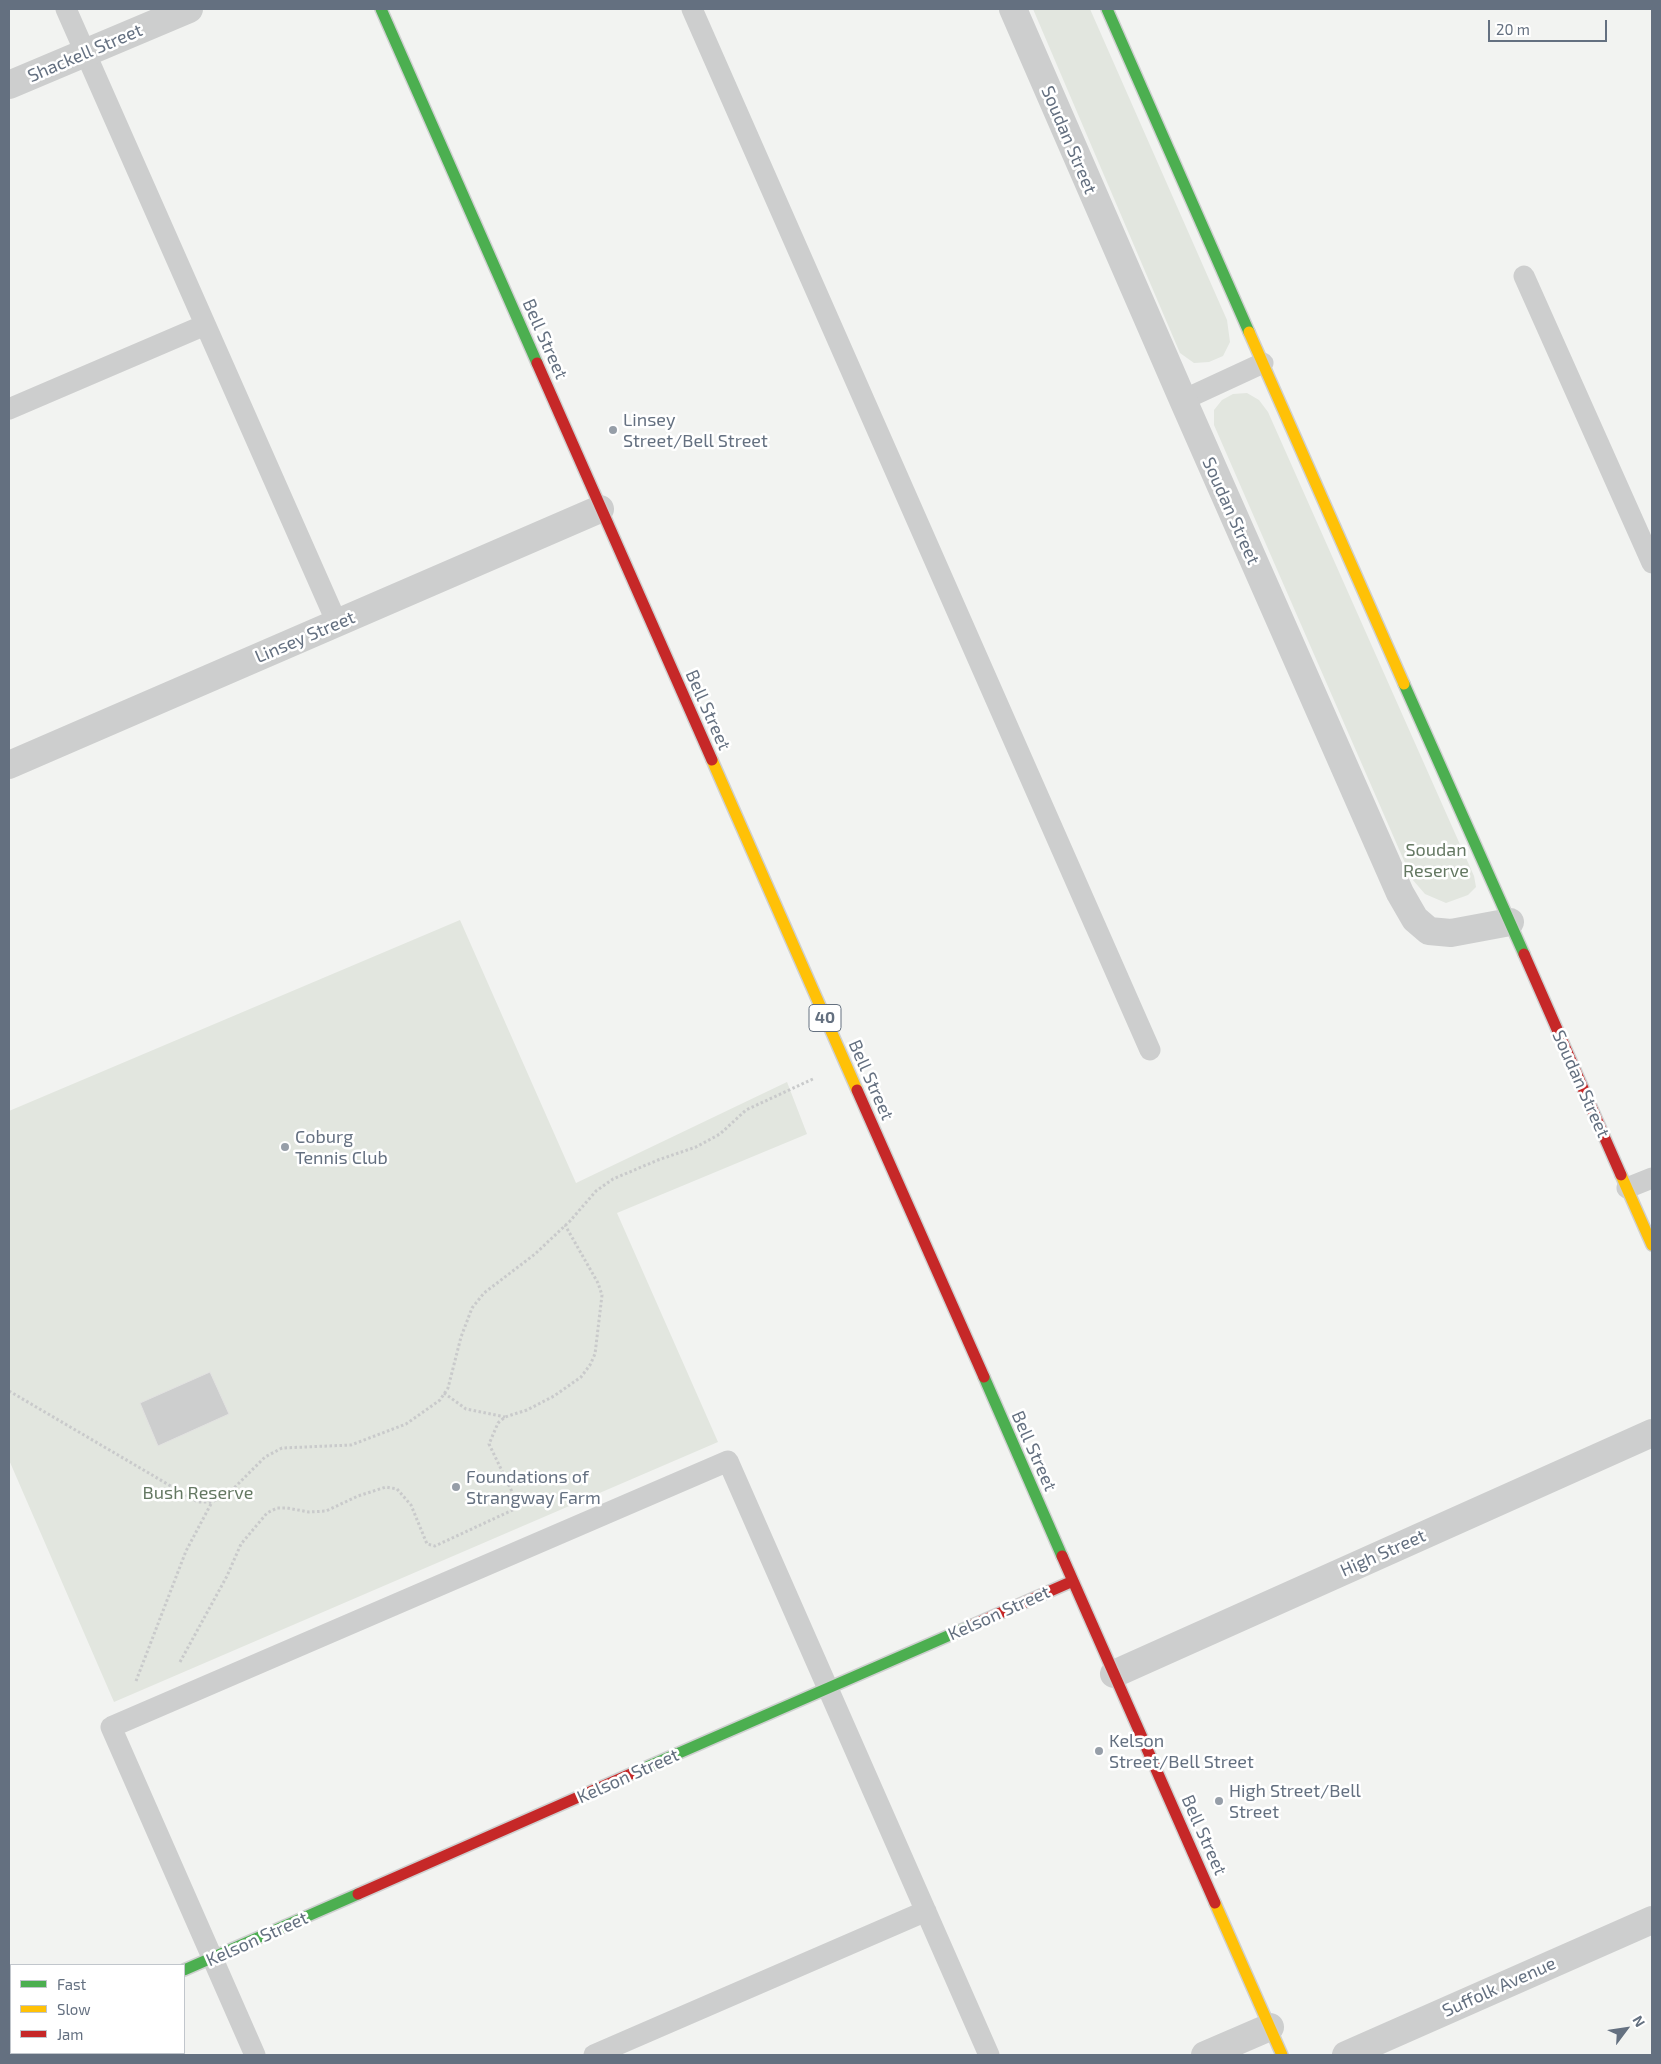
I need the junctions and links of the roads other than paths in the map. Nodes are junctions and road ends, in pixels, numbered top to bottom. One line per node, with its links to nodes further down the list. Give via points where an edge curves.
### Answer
1 (66, 9): 7 (lane)
2 (188, 9): 7 (street, Shackell Street)
3 (382, 9): 14 (main road, Bell Street / 40)
4 (692, 9): 19 (lane)
5 (1012, 9): 12 (street, Soudan Street)
6 (1107, 9): 11 (main road, Soudan Street)
7 (85, 52): 8 (street, Shackell Street); 10 (lane)
8 (9, 85)
9 (1524, 276): 15 (lane)
10 (205, 325): 13 (lane); 16 (lane)
11 (1263, 363): 12 (lane); 18 (main road, Soudan Street)
12 (1182, 400): 18 (street, Soudan Street, via 1400,892 1415,919 1429,931 1451,934)
13 (9, 409)
14 (600, 509): 16 (street, Linsey Street); 24 (main road, Bell Street / 40)
15 (1652, 563)
16 (338, 623): 17 (street, Linsey Street)
17 (9, 765)
18 (1510, 922): 21 (main road, Soudan Street)
19 (1150, 1050)
20 (1652, 1178): 21 (lane)
21 (1627, 1188): 22 (main road, Soudan Street)
22 (1652, 1245)
23 (1652, 1433): 25 (street, High Street)
24 (1072, 1581): 25 (main road, Bell Street / 40); 26 (main road, Kelson Street)
25 (1114, 1674): 31 (main road, Bell Street / 40)
26 (827, 1689): 27 (lane); 29 (main road, Kelson Street); 29 (lane, via 728,1461 110,1727)
27 (926, 1911): 33 (lane); 34 (lane)
28 (1652, 1920): 37 (street, Suffolk Avenue)
29 (212, 1958): 30 (main road, Kelson Street); 32 (lane)
30 (185, 1970)
31 (1270, 2027): 35 (street); 36 (main road, Bell Street / 40)
32 (255, 2055)
33 (594, 2055)
34 (989, 2055)
35 (1205, 2055)
36 (1282, 2055)
37 (1346, 2055)

